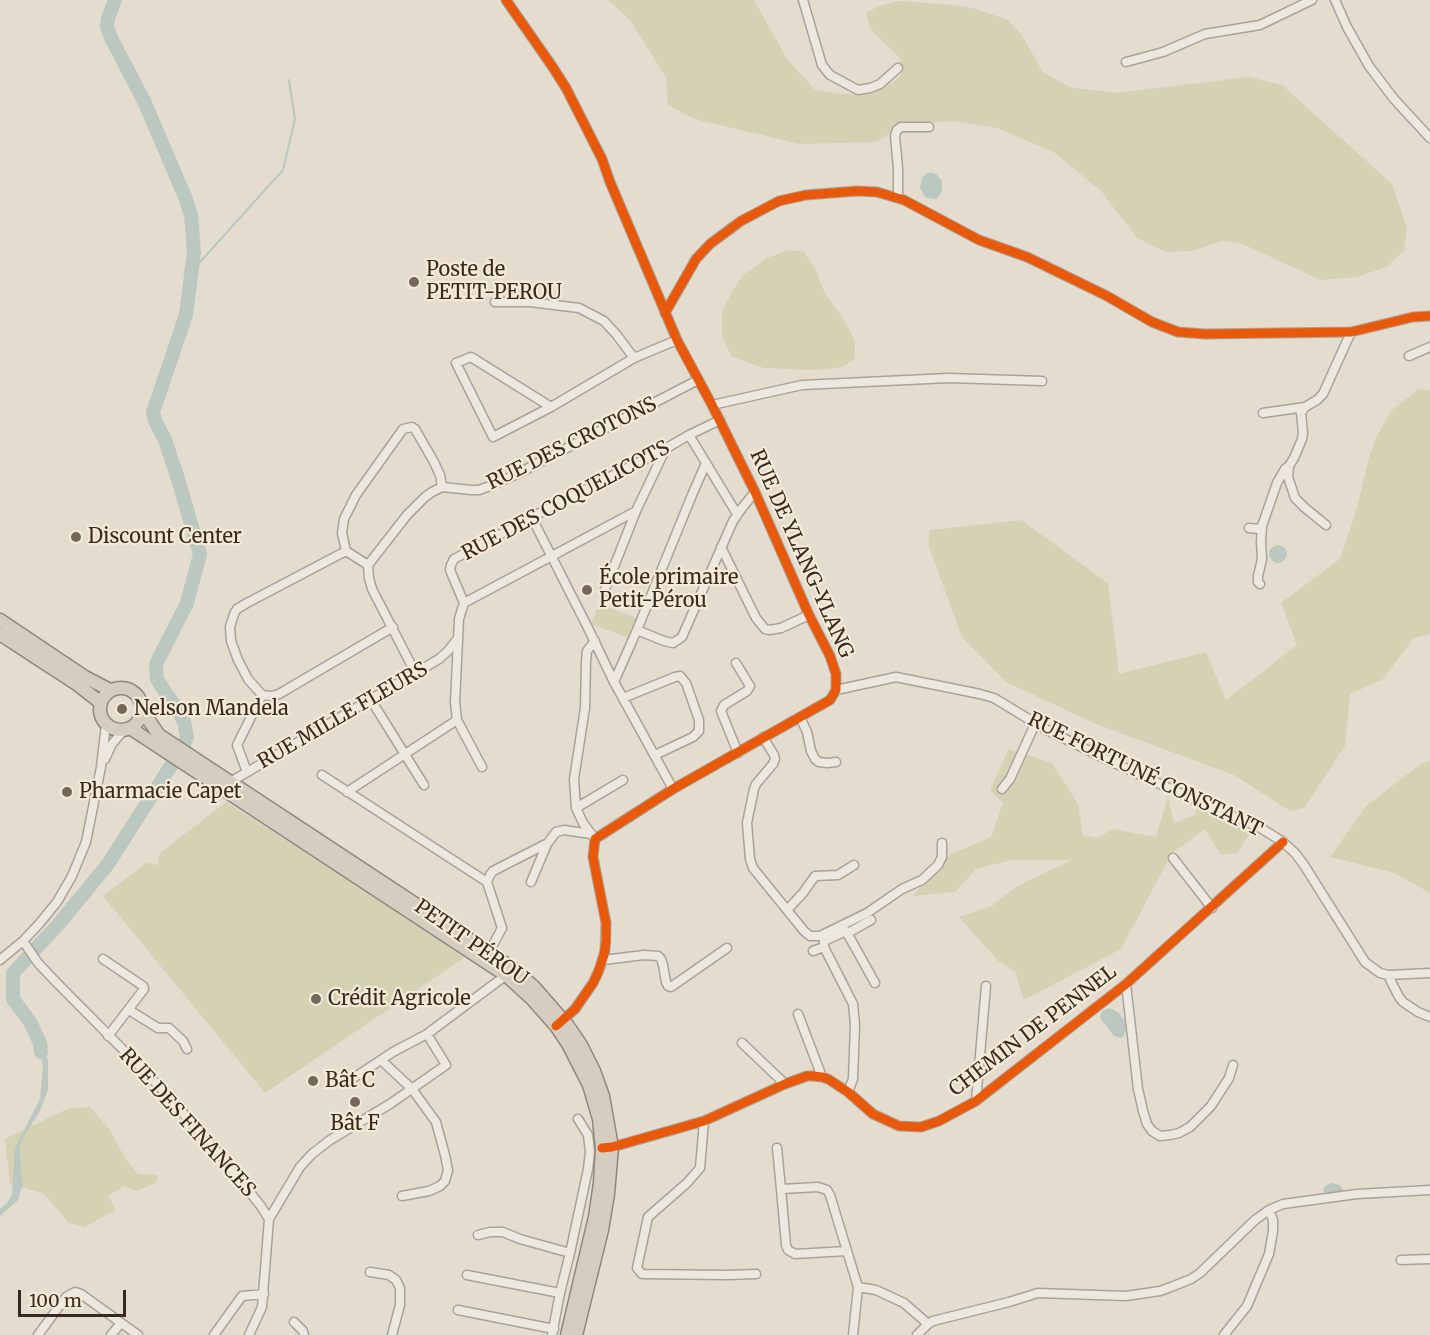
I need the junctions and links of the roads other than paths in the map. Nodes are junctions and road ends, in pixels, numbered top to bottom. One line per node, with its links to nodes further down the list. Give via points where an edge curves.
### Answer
1 (506, 0): 11 (street, RUE DE YLANG-YLANG, via 566,88 594,142)
2 (803, 0): 6 (street, via 822,65 830,75 858,90 880,84)
3 (1312, 0): 5 (street, via 1260,25 1205,34)
4 (1335, 0): 8 (street, via 1370,66)
5 (1126, 62)
6 (898, 68)
7 (929, 127): 9 (street, via 897,130)
8 (1430, 138)
9 (898, 198): 11 (street, via 857,191 779,201 741,221 710,244 696,259); 13 (street, via 1178,333)
10 (495, 302): 17 (street, via 579,308 604,321)
11 (665, 313): 14 (street, RUE DE YLANG-YLANG)
12 (1430, 316): 13 (street)
13 (1351, 332): 22 (street, via 1323,394)
14 (677, 340): 17 (street); 18 (street, RUE DE YLANG-YLANG)
15 (1430, 347): 16 (street)
16 (1409, 356)
17 (634, 358): 21 (street)
18 (698, 380): 20 (street, RUE DE YLANG-YLANG); 29 (street, RUE DES CROTONS, via 490,486 479,490)
19 (1042, 381): 20 (street, via 949,378 802,385)
20 (712, 405): 24 (street, RUE DE YLANG-YLANG)
21 (551, 407): 21 (street, via 471,357 456,363 493,437)
22 (1305, 407): 23 (street); 28 (street, via 1301,413 1302,439)
23 (1263, 412)
24 (720, 420): 25 (street, RUE DES COQUELICOTS); 30 (street, RUE DE YLANG-YLANG)
25 (689, 435): 26 (street, RUE DES COQUELICOTS); 27 (street)
26 (665, 449): 31 (street); 33 (street, RUE DES COQUELICOTS)
27 (706, 463): 32 (street); 47 (street)
28 (1289, 466): 34 (street, via 1288,477 1295,498); 35 (street, via 1277,483)
29 (442, 487): 38 (street, via 434,462 415,429 403,429 345,515 342,532); 40 (street, via 407,515)
30 (755, 492): 32 (street); 44 (street, RUE DE YLANG-YLANG)
31 (636, 511): 39 (street); 42 (street)
32 (737, 514): 37 (street)
33 (531, 518): 39 (street); 43 (street, RUE DES COQUELICOTS, via 454,559 450,570)
34 (1326, 525)
35 (1262, 526): 36 (street); 41 (street)
36 (1249, 528)
37 (721, 547): 44 (street, via 765,629 780,628); 47 (street, via 682,637 673,643)
38 (346, 551): 40 (street); 56 (street, via 234,614 231,641 248,679)
39 (552, 557): 43 (street); 50 (street)
40 (368, 565): 46 (street, via 372,589)
41 (1260, 584)
42 (604, 592)
43 (464, 603): 49 (street)
44 (809, 615): 55 (street, RUE DE YLANG-YLANG, via 830,656)
45 (0, 620): 54 (highway)
46 (393, 627): 52 (street); 56 (street, via 279,694)
47 (638, 630): 53 (street)
48 (0, 634): 59 (highway)
49 (458, 638): 52 (street, RUE MILLE FLEURS, via 444,656); 62 (street)
50 (595, 642): 53 (street); 82 (street, via 585,661 585,708 574,779)
51 (736, 663): 67 (street, via 750,686 721,711)
52 (416, 674): 58 (street, RUE MILLE FLEURS)
53 (614, 682): 57 (street)
54 (110, 690): 59 (highway); 60 (highway, via 131,689 142,702)
55 (836, 690): 61 (street, RUE DE YLANG-YLANG, via 830,700); 64 (street, RUE FORTUNÉ CONSTANT, via 902,678 988,695)
56 (262, 695): 74 (street, via 237,745)
57 (623, 698): 70 (street); 70 (street, via 675,676 686,683 699,731)
58 (371, 700): 69 (street); 74 (street, RUE MILLE FLEURS)
59 (100, 703): 63 (highway, via 100,714)
60 (143, 712): 65 (highway, via 138,722); 68 (highway, PETIT PÉROU)
61 (800, 717): 66 (street, RUE DE YLANG-YLANG); 71 (street, via 815,759)
62 (457, 720): 69 (street); 73 (street)
63 (106, 724): 65 (highway); 72 (street)
64 (1035, 724): 80 (street); 84 (street, RUE FORTUNÉ CONSTANT)
65 (127, 729): 68 (highway, PETIT PÉROU); 72 (street, via 112,744)
66 (763, 737): 67 (street, RUE DE YLANG-YLANG); 92 (street, via 775,759 754,789 747,823 749,851 753,868)
67 (738, 753): 79 (street, RUE DE YLANG-YLANG)
68 (179, 754): 78 (highway, PETIT PÉROU)
69 (405, 754): 77 (street); 81 (street)
70 (655, 755): 79 (street)
71 (836, 762)
72 (101, 767): 96 (street, via 86,842 72,876)
73 (482, 767)
74 (247, 772): 78 (street, RUE MILLE FLEURS)
75 (322, 775): 81 (street)
76 (623, 780): 82 (street)
77 (424, 784)
78 (226, 785): 103 (highway, PETIT PÉROU)
79 (673, 789): 83 (street, RUE DE YLANG-YLANG)
80 (1002, 789)
81 (347, 792): 89 (street)
82 (576, 807): 83 (street)
83 (593, 836): 86 (street, via 560,830); 102 (street, via 593,857 606,923)
84 (1283, 842): 91 (street, CHEMIN DE PENNEL); 105 (street, RUE FORTUNÉ CONSTANT, via 1304,865 1365,962)
85 (942, 843): 92 (street, via 942,857 930,874 867,913 820,936 810,936)
86 (547, 844): 89 (street, via 493,871); 90 (street)
87 (1173, 858): 91 (street)
88 (854, 865): 92 (street, via 838,875 814,876)
89 (487, 882): 95 (street, via 502,928)
90 (531, 882)
91 (1212, 908): 107 (street, CHEMIN DE PENNEL)
92 (787, 910)
93 (872, 920): 94 (street)
94 (848, 933): 97 (street, via 845,930 824,941); 106 (street)
95 (494, 943)
96 (25, 945): 101 (street); 114 (street, RUE DES FINANCES)
97 (824, 947): 99 (street); 123 (street, via 853,1004 853,1079)
98 (727, 948): 102 (street, via 671,987 658,956)
99 (813, 951)
100 (103, 959): 109 (street, via 144,988)
101 (0, 960)
102 (603, 960): 112 (street, via 593,983)
103 (510, 972): 112 (highway, PETIT PÉROU, via 532,999); 113 (street)
104 (1430, 973): 105 (street)
105 (1388, 975): 111 (street, via 1403,1002)
106 (875, 982)
107 (1126, 984): 118 (street, via 1138,1089 1152,1131 1160,1136 1170,1135 1190,1127 1210,1106); 124 (street, CHEMIN DE PENNEL)
108 (986, 986): 124 (street)
109 (129, 1010): 114 (street); 116 (street, via 158,1028 169,1028)
110 (798, 1014): 119 (street)
111 (1430, 1017)
112 (560, 1023): 127 (highway, PETIT PÉROU, via 589,1085)
113 (427, 1034): 117 (street); 122 (street, via 446,1065)
114 (108, 1036): 133 (street, RUE DES FINANCES, via 220,1155)
115 (742, 1043): 121 (street)
116 (187, 1049)
117 (381, 1060): 120 (street); 122 (street)
118 (1233, 1065)
119 (822, 1077): 121 (street, via 807,1076); 123 (street, CHEMIN DE PENNEL)
120 (352, 1078)
121 (786, 1084): 126 (street)
122 (412, 1089): 131 (street, via 436,1122 448,1170 440,1186); 133 (street, via 312,1154)
123 (849, 1092): 124 (street, CHEMIN DE PENNEL, via 873,1114 899,1126 939,1121)
124 (976, 1101)
125 (578, 1119): 136 (street, via 586,1131 590,1152)
126 (704, 1121): 127 (street); 140 (street, via 700,1168 648,1217 637,1268 642,1274)
127 (607, 1148): 147 (highway, PETIT PÉROU, via 608,1194 602,1230)
128 (777, 1148): 129 (street)
129 (781, 1189): 135 (street, via 827,1190); 135 (street, via 788,1250 795,1254)
130 (1430, 1190): 132 (street, via 1338,1196 1282,1204)
131 (402, 1196)
132 (1269, 1210): 150 (street, via 1191,1280 1166,1289 1126,1296 1038,1293); 163 (street, via 1273,1231 1269,1254 1247,1306)
133 (269, 1219): 144 (street)
134 (478, 1235): 136 (street, via 503,1232)
135 (847, 1251): 142 (street)
136 (570, 1252): 143 (street)
137 (1430, 1259): 138 (street)
138 (1401, 1260)
139 (370, 1272): 158 (street, via 389,1275 400,1288)
140 (756, 1274)
141 (467, 1275): 143 (street)
142 (858, 1287): 150 (street, via 876,1290 904,1304); 161 (street)
143 (560, 1293): 146 (street)
144 (264, 1294): 155 (street, via 242,1296); 156 (street)
145 (458, 1310): 151 (street)
146 (556, 1313): 147 (street); 151 (street)
147 (575, 1320): 159 (highway, PETIT PÉROU); 160 (highway, PETIT PÉROU)
148 (294, 1322): 157 (street)
149 (121, 1323): 152 (street, via 75,1293 66,1297); 153 (street); 154 (street)
150 (928, 1324): 162 (street)
151 (553, 1332)
152 (38, 1335)
153 (111, 1335)
154 (138, 1335)
155 (214, 1335)
156 (249, 1335)
157 (304, 1335)
158 (393, 1335)
159 (567, 1335)
160 (576, 1335)
161 (853, 1335)
162 (917, 1335)
163 (1224, 1335)

